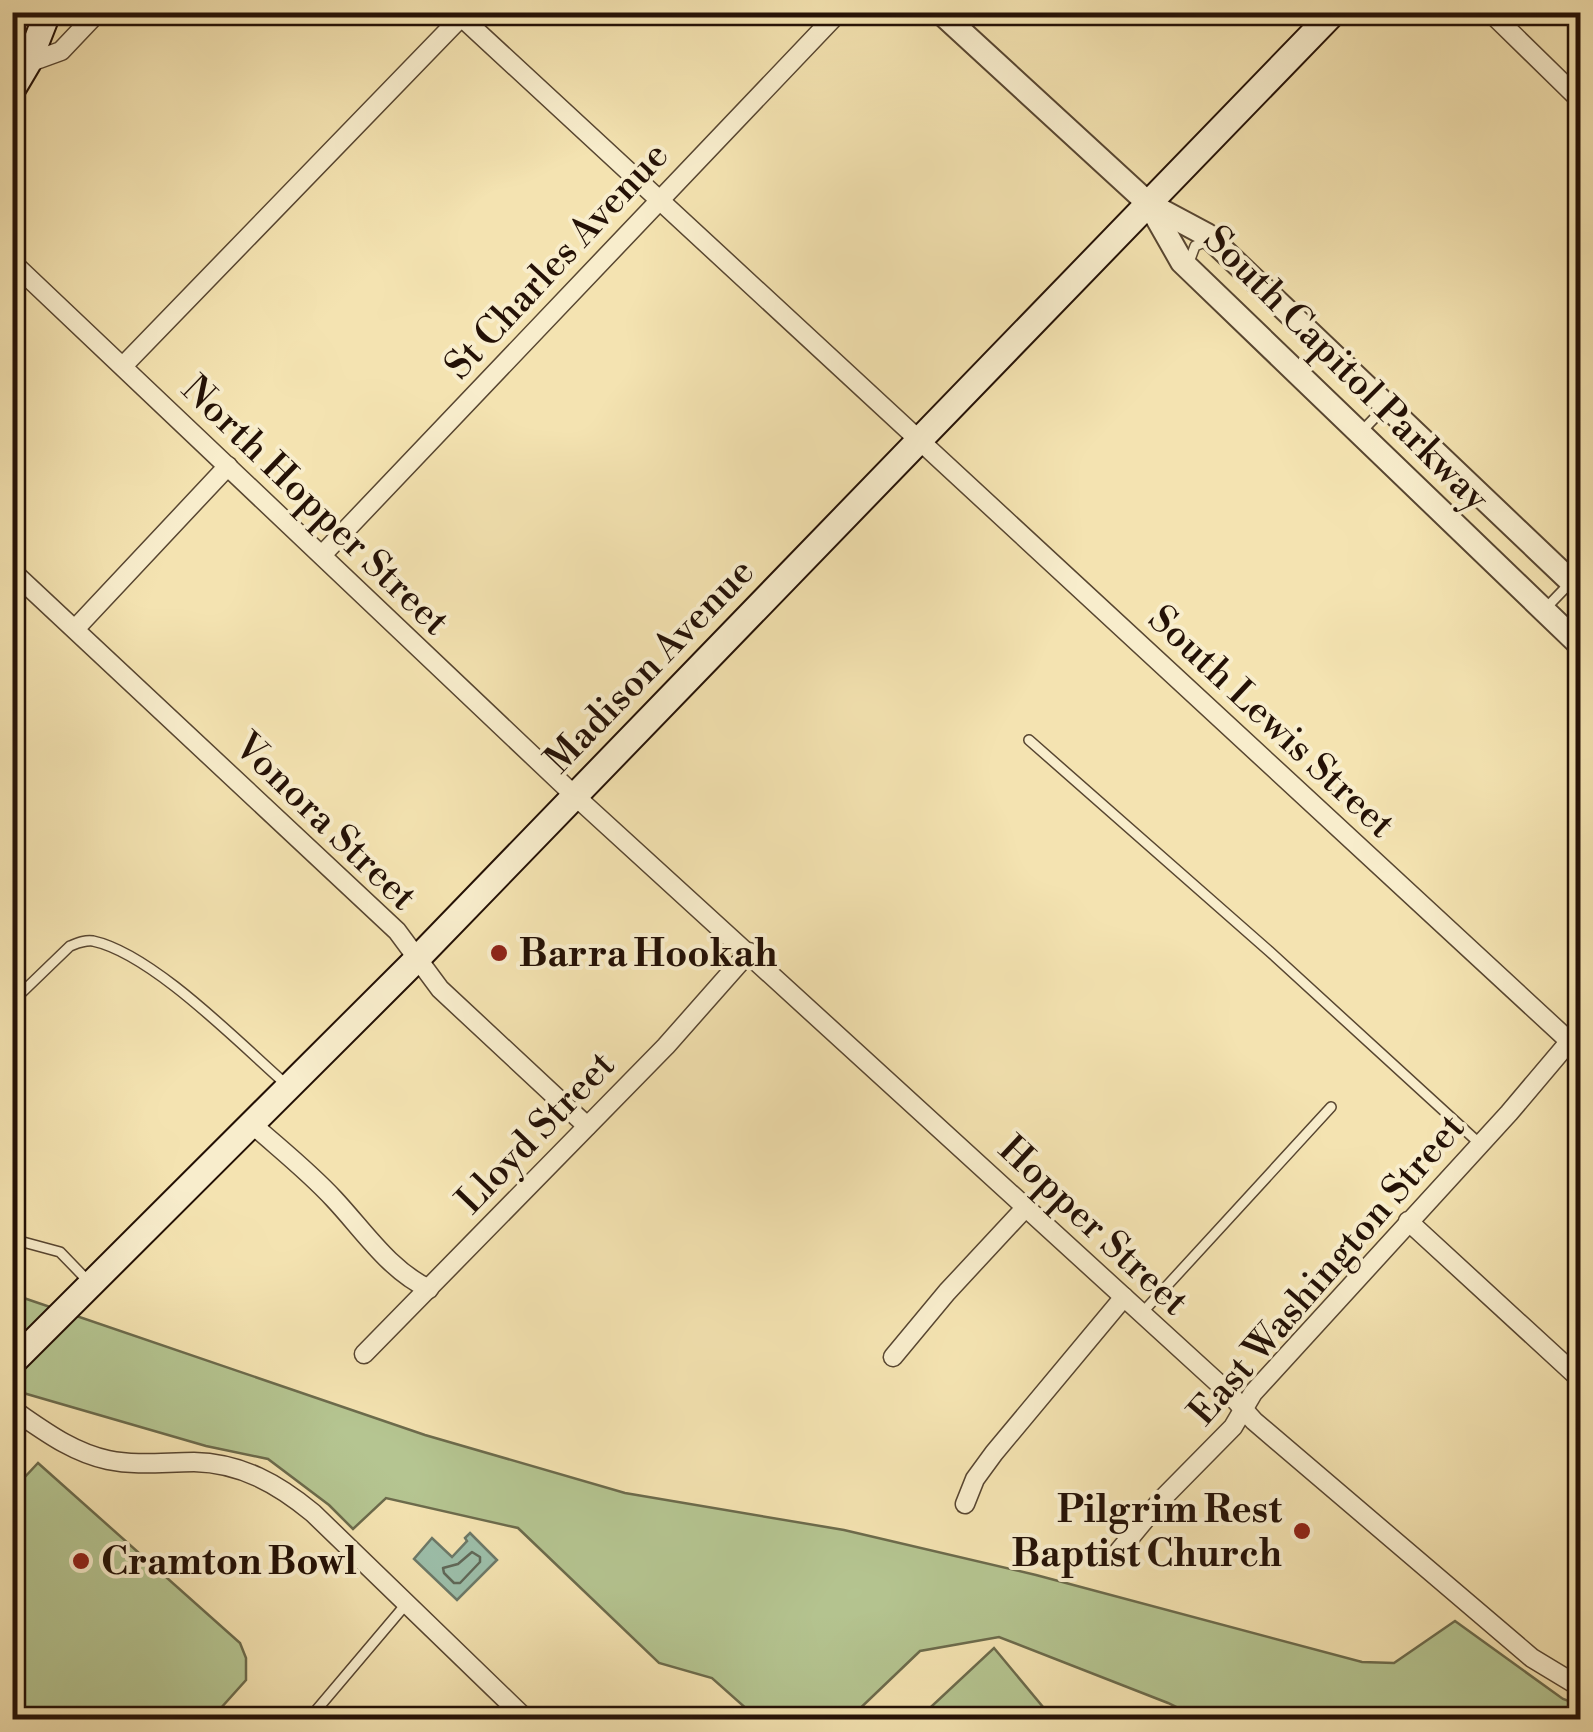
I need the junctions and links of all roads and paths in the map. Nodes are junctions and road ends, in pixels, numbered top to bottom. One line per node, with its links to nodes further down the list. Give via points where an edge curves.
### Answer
1 (48, 12): 8 (main road)
2 (98, 12): 8 (street, via 61,50)
3 (838, 12): 11 (street, St Charles Avenue)
4 (940, 12): 12 (street)
5 (1334, 12): 12 (main road, Madison Avenue)
6 (1490, 12): 10 (street)
7 (461, 14): 11 (street, South Lewis Street); 16 (street)
8 (28, 63): 9 (main road)
9 (12, 90)
10 (1580, 100)
11 (658, 199): 19 (street, South Lewis Street); 21 (street, St Charles Avenue)
12 (1149, 204): 13 (street, South Capitol Parkway); 15 (street, South Capitol Parkway); 19 (main road, Madison Avenue)
13 (1215, 242): 15 (lane, via 1195,246); 17 (street, South Capitol Parkway)
14 (12, 262): 16 (street, North Hopper Street)
15 (1188, 268): 18 (street, South Capitol Parkway)
16 (124, 366): 20 (street, North Hopper Street)
17 (1386, 405): 18 (lane); 23 (street, South Capitol Parkway)
18 (1360, 433): 24 (street, South Capitol Parkway)
19 (920, 440): 28 (main road, Madison Avenue); 32 (street, South Lewis Street)
20 (228, 466): 21 (street, North Hopper Street); 25 (street)
21 (322, 555): 28 (street, North Hopper Street)
22 (12, 571): 25 (street, Vonora Street)
23 (1576, 586): 24 (lane)
24 (1544, 610): 26 (street, South Capitol Parkway)
25 (75, 629): 30 (street, Vonora Street, via 398,932)
26 (1580, 645)
27 (1029, 740): 37 (lane)
28 (574, 795): 29 (street, Hopper Street); 30 (main road, Madison Avenue)
29 (749, 952): 36 (street, Lloyd Street); 38 (street, Hopper Street)
30 (417, 959): 33 (main road, Madison Avenue); 36 (street, Vonora Street, via 440,989)
31 (12, 1002): 33 (lane, via 70,946 93,941 150,967)
32 (1577, 1040): 37 (street, East Washington Street)
33 (290, 1088): 35 (main road, Madison Avenue)
34 (1331, 1107): 44 (lane)
35 (253, 1125): 41 (street, via 336,1200 402,1274); 42 (main road, Madison Avenue)
36 (587, 1126): 41 (street, Lloyd Street)
37 (1479, 1143): 39 (street, East Washington Street)
38 (1026, 1207): 43 (street, Hopper Street); 46 (street)
39 (1408, 1222): 48 (street); 50 (street, East Washington Street)
40 (12, 1239): 42 (lane, via 60,1252)
41 (429, 1289): 45 (street, Lloyd Street)
42 (86, 1290): 47 (main road, Madison Avenue)
43 (1124, 1297): 44 (street, Hopper Street); 51 (street, via 994,1453)
44 (1142, 1313): 50 (street, Hopper Street)
45 (364, 1354)
46 (893, 1357)
47 (12, 1363)
48 (1580, 1380)
49 (12, 1409): 53 (street, via 90,1455 128,1464 210,1463 274,1484)
50 (1244, 1409): 52 (street, East Washington Street); 54 (street, Hopper Street, via 1508,1638)
51 (965, 1504)
52 (1119, 1551)
53 (408, 1603): 55 (lane); 56 (street)
54 (1580, 1688)
55 (308, 1720)
56 (527, 1720)

